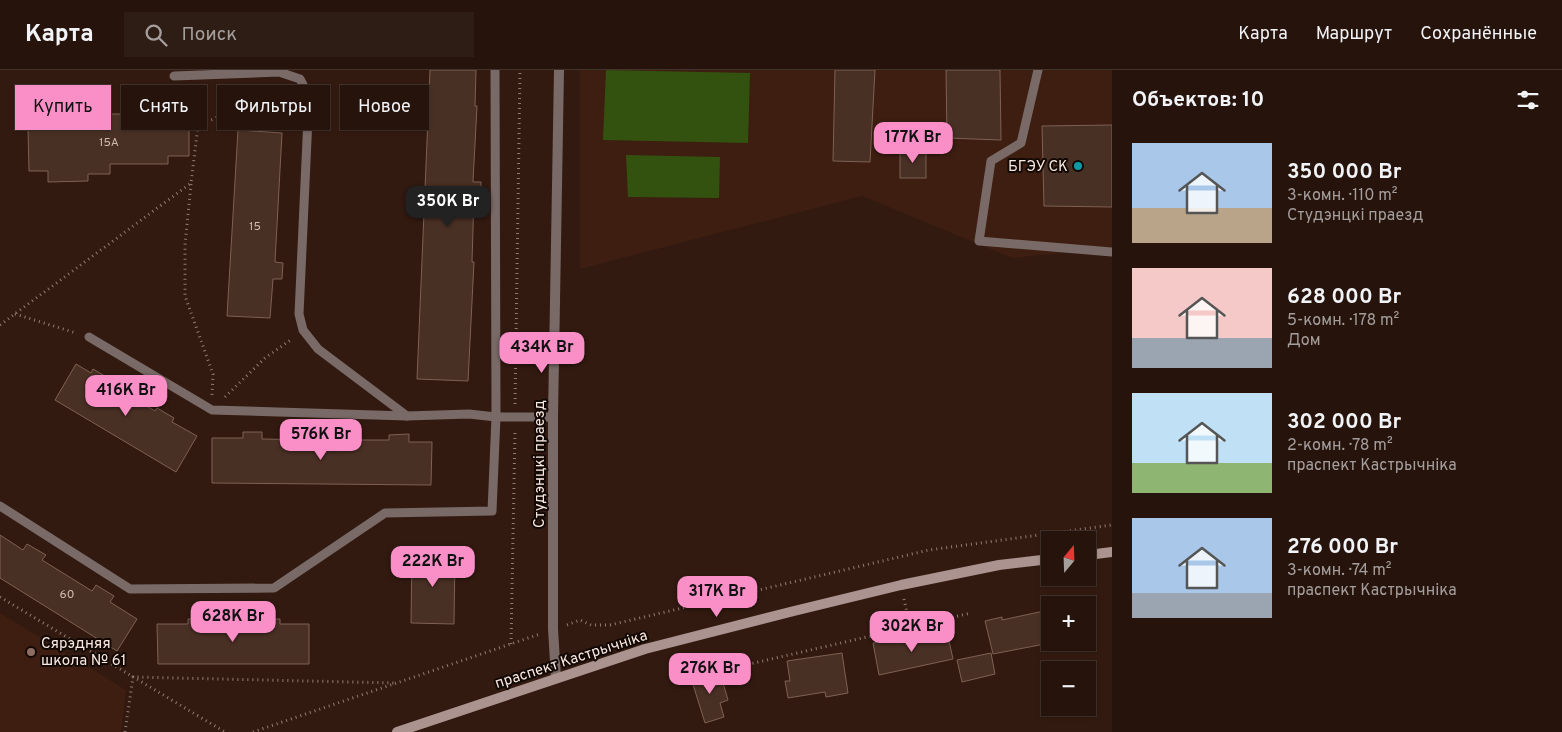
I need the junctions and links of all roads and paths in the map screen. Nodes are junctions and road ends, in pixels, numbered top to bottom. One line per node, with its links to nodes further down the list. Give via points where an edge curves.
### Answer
1 (496, 70): 15 (lane)
2 (520, 70): 16 (path)
3 (559, 70): 17 (street, Студэнцкі праезд)
4 (1038, 70): 8 (lane, via 1021,143 991,161 979,242)
5 (174, 76): 6 (lane, via 279,72)
6 (300, 79): 7 (path, via 198,126); 11 (lane, via 309,96 299,314)
7 (191, 183): 9 (path); 13 (path, via 184,245 185,296 213,374)
8 (1112, 252)
9 (14, 314): 10 (path); 12 (path)
10 (0, 325)
11 (303, 330): 13 (path, via 265,358); 14 (lane, via 318,349)
12 (89, 337): 13 (lane)
13 (212, 410): 14 (lane)
14 (407, 416): 15 (lane, via 469,414)
15 (496, 417): 16 (lane); 18 (lane, via 492,511 385,513 274,588 130,589)
16 (515, 417): 17 (lane); 30 (path)
17 (553, 417): 29 (street, Студэнцкі праезд)
18 (0, 506)
19 (1112, 525): 25 (path, via 929,550)
20 (1112, 552): 21 (main road)
21 (1096, 554)
22 (1041, 560): 23 (main road, праспект Кастрычніка, via 999,565)
23 (901, 585): 28 (path); 33 (main road, праспект Кастрычніка, via 645,649)
24 (0, 597): 32 (path)
25 (723, 598): 26 (path); 29 (path, via 610,625 592,625 580,620)
26 (724, 604)
27 (971, 613): 28 (path)
28 (910, 627): 31 (path, via 741,666)
29 (554, 630): 30 (path); 33 (street, Студэнцкі праезд)
30 (511, 644): 34 (path)
31 (738, 658)
32 (133, 677): 34 (path); 35 (path); 36 (path)
33 (556, 678): 38 (main road, праспект Кастрычніка)
34 (398, 683): 37 (path)
35 (126, 732)
36 (225, 732)
37 (253, 732)
38 (397, 732)

